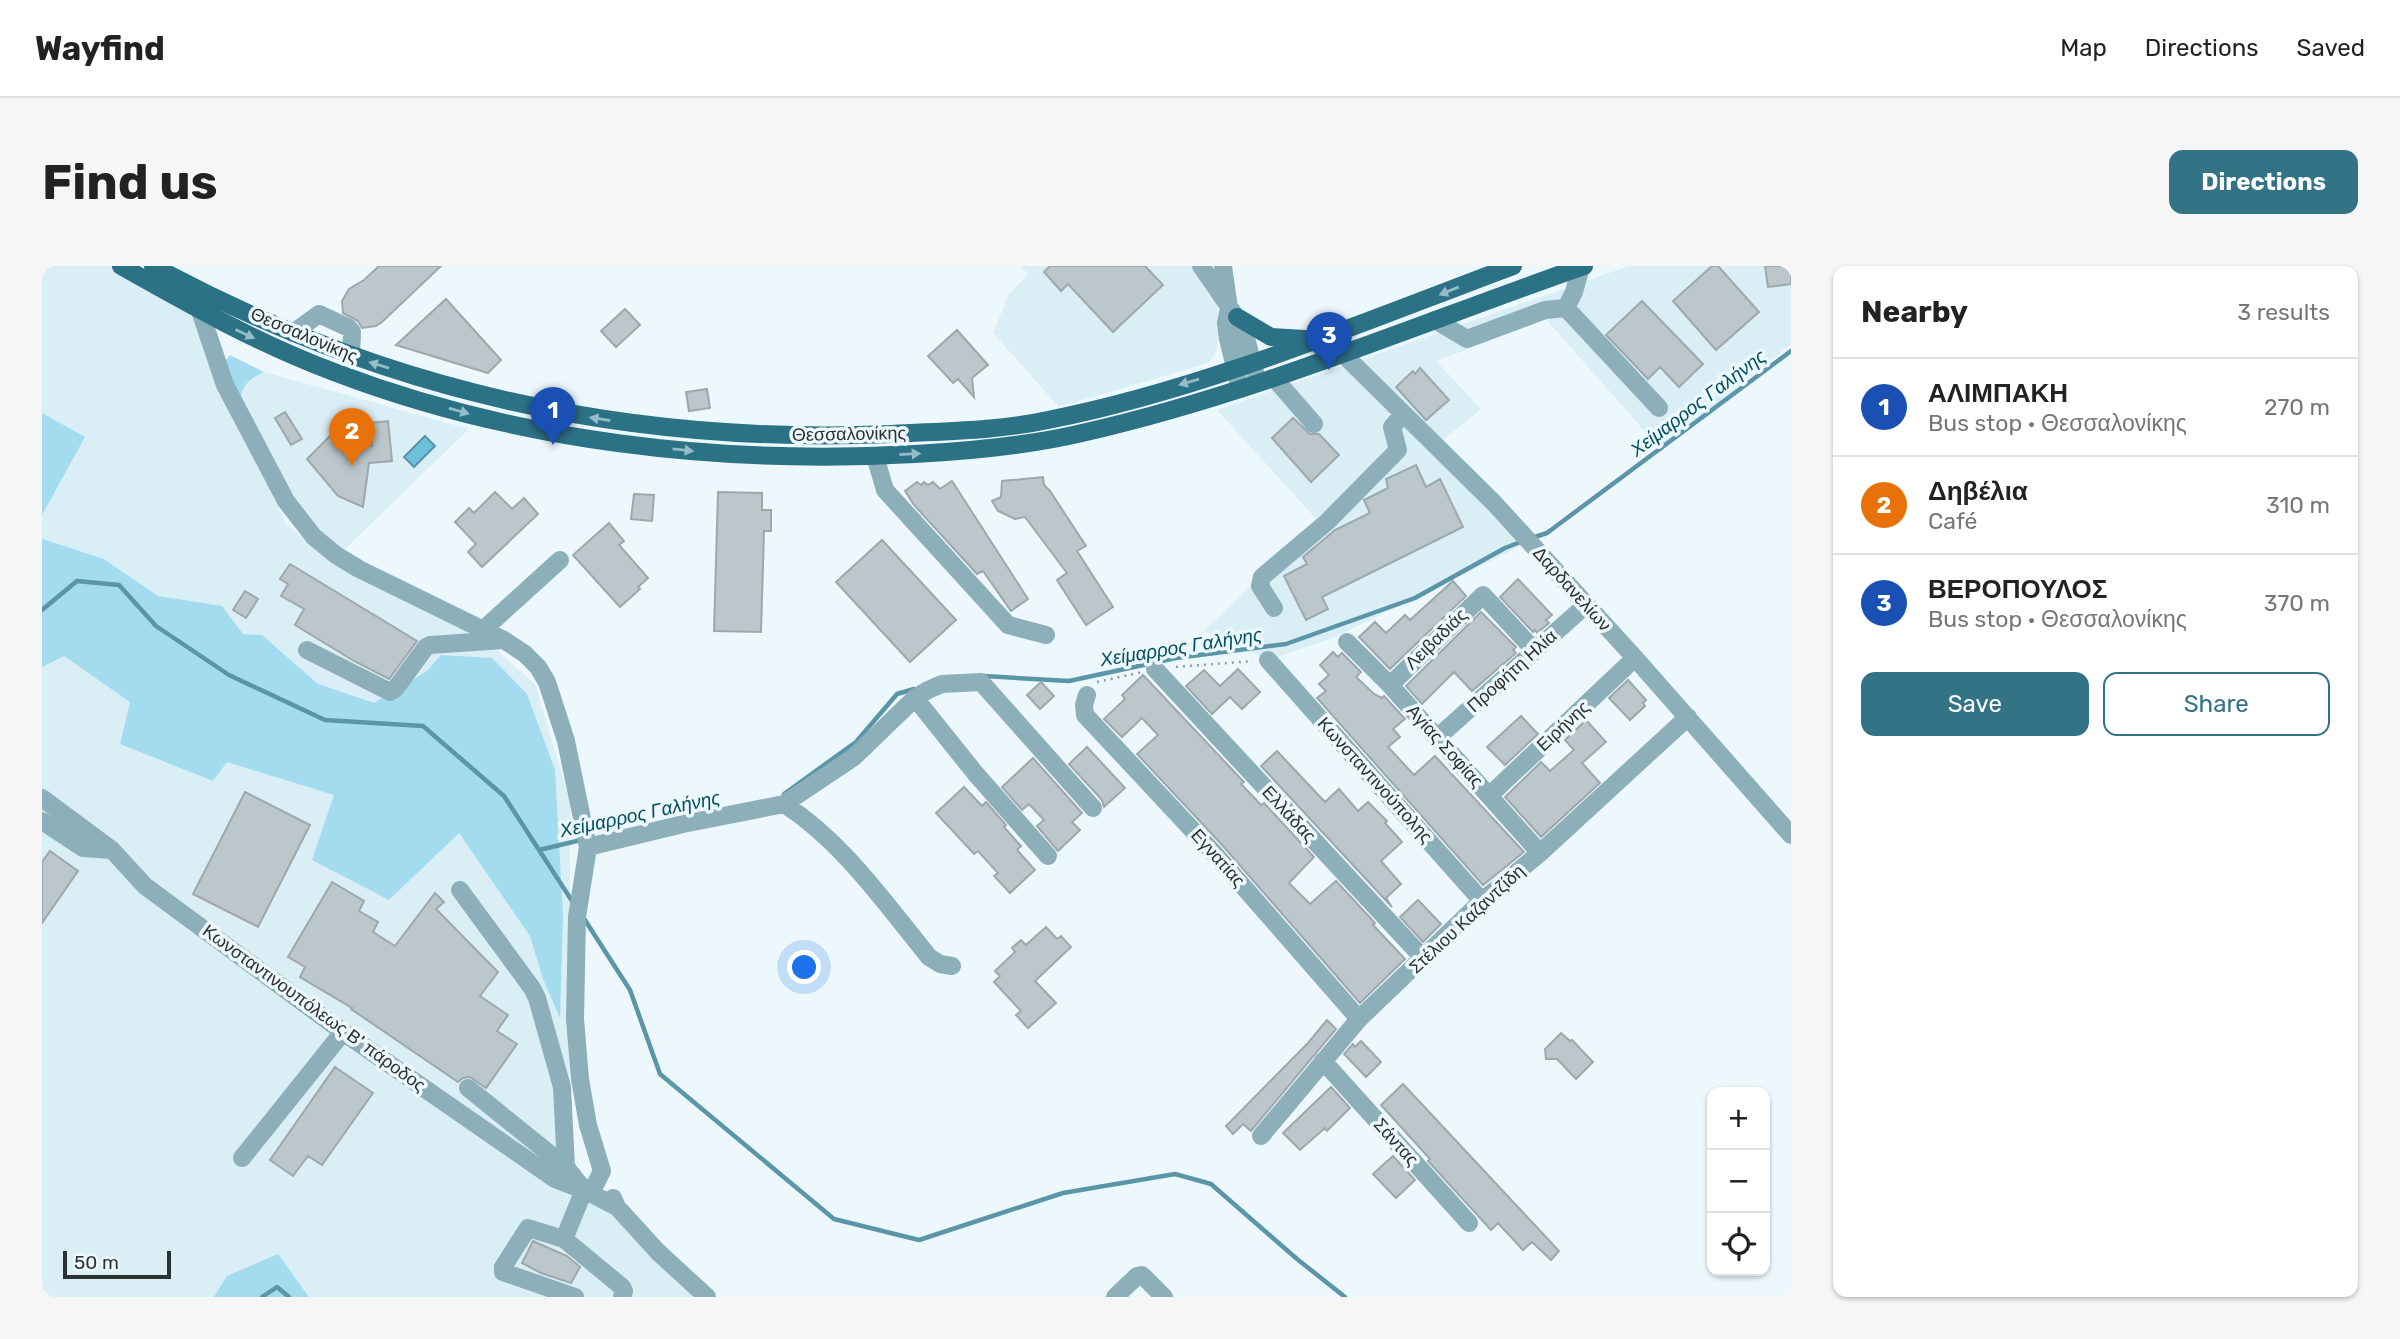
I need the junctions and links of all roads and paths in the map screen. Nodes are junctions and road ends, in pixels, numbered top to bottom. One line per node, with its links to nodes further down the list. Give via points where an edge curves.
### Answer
1 (121, 266): 8 (main road, Θεσσαλονίκης)
2 (153, 266): 11 (main road, Θεσσαλονίκης)
3 (1201, 266): 9 (street)
4 (1223, 266): 9 (street)
5 (1513, 266): 12 (main road, Θεσσαλονίκης, one-way to 12)
6 (1583, 266): 7 (street); 10 (main road, Θεσσαλονίκης)
7 (1566, 308): 10 (street, via 1545,310 1467,339); 18 (street)
8 (200, 311): 21 (main road, Θεσσαλονίκης, one-way to 21, via 335,372 470,415 616,442 702,452); 25 (street, via 225,385 297,518 314,537 359,569)
9 (1233, 312): 12 (main road, via 1271,337); 15 (street, via 1245,332)
10 (1435, 320): 13 (main road, Θεσσαλονίκης)
11 (293, 333): 14 (main road, Θεσσαλονίκης); 14 (street, via 319,314 349,328)
12 (1319, 338): 15 (main road, Θεσσαλονίκης)
13 (1343, 354): 16 (main road, Θεσσαλονίκης); 19 (street, Δαρδανελίων)
14 (351, 356): 15 (main road, Θεσσαλονίκης, one-way to 14, via 1043,421 933,432 786,436 593,418 473,393)
15 (1244, 365): 16 (street); 17 (street)
16 (1266, 380): 17 (main road, Θεσσαλονίκης); 20 (street)
17 (1240, 389): 21 (main road, Θεσσαλονίκης, one-way to 17, via 1026,444 1129,422)
18 (1658, 408)
19 (1403, 414): 23 (street, Δαρδανελίων, via 1494,503); 24 (street, via 1392,427 1398,450 1327,522 1262,578 1260,586)
20 (1314, 424)
21 (875, 456): 26 (street, via 886,489 1008,625)
22 (560, 560): 25 (street)
23 (1586, 605): 30 (street, Προφήτη Ηλία); 31 (street, Δαρδανελίων)
24 (1274, 608)
25 (484, 629): 27 (street)
26 (1046, 635)
27 (504, 640): 29 (street, via 430,645 390,692); 45 (street, via 525,654 547,682 566,741)
28 (1347, 642): 34 (street, Αγίας Σοφίας)
29 (307, 650)
30 (1535, 651): 34 (street, Λειβαδιάς, via 1483,595); 38 (street, Προφήτη Ηλία)
31 (1635, 658): 37 (street, Δαρδανελίων); 39 (street, Ειρήνης)
32 (1268, 660): 50 (street, Κωνσταντινούπολης)
33 (1155, 669): 51 (street, Ελλάδας)
34 (1390, 685): 38 (street, Αγίας Σοφίας)
35 (1087, 695): 53 (street, Εγνατίας, via 1085,715)
36 (915, 698): 41 (street, via 854,757); 42 (street, via 942,684 981,682); 48 (street)
37 (1688, 717): 44 (street, Δαρδανελίων); 47 (street, Στέλιου Καζαντζίδη)
38 (1438, 737): 39 (street, Αγίας Σοφίας)
39 (1490, 795): 47 (street, Αγίας Σοφίας)
40 (42, 799): 46 (street, Κωνσταντινουπόλεως Β' πάροδος)
41 (784, 804): 45 (street); 52 (street, via 847,858 929,957)
42 (1093, 808)
43 (45, 828): 46 (street, via 83,848)
44 (1791, 835)
45 (588, 848): 60 (street, via 577,917 575,1019 588,1125 602,1171)
46 (112, 850): 54 (street, Κωνσταντινουπόλεως Β' πάροδος, via 145,886)
47 (1540, 853): 50 (street, Στέλιου Καζαντζίδη)
48 (1048, 856)
49 (460, 890): 59 (street, via 537,998 562,1087)
50 (1482, 901): 51 (street, Στέλιου Καζαντζίδη)
51 (1424, 959): 53 (street, Στέλιου Καζαντζίδη)
52 (952, 966)
53 (1359, 1019): 55 (street, Στέλιου Καζαντζίδη)
54 (343, 1032): 58 (street); 60 (street, Κωνσταντινουπόλεως Β' πάροδος, via 555,1179)
55 (1323, 1061): 57 (street, Στέλιου Καζαντζίδη); 61 (street, Σάντας)
56 (468, 1088): 59 (street)
57 (1261, 1136)
58 (242, 1158)
59 (566, 1167): 60 (street)
60 (594, 1182): 62 (street); 65 (street, Κωνσταντινουπόλεως Β' πάροδος)
61 (1469, 1223)
62 (564, 1239): 63 (street, via 528,1228 502,1270); 64 (street, via 622,1287)
63 (575, 1297)
64 (622, 1297)
65 (707, 1297)
66 (1115, 1297): 67 (street, via 1142,1275)
67 (1164, 1297)

